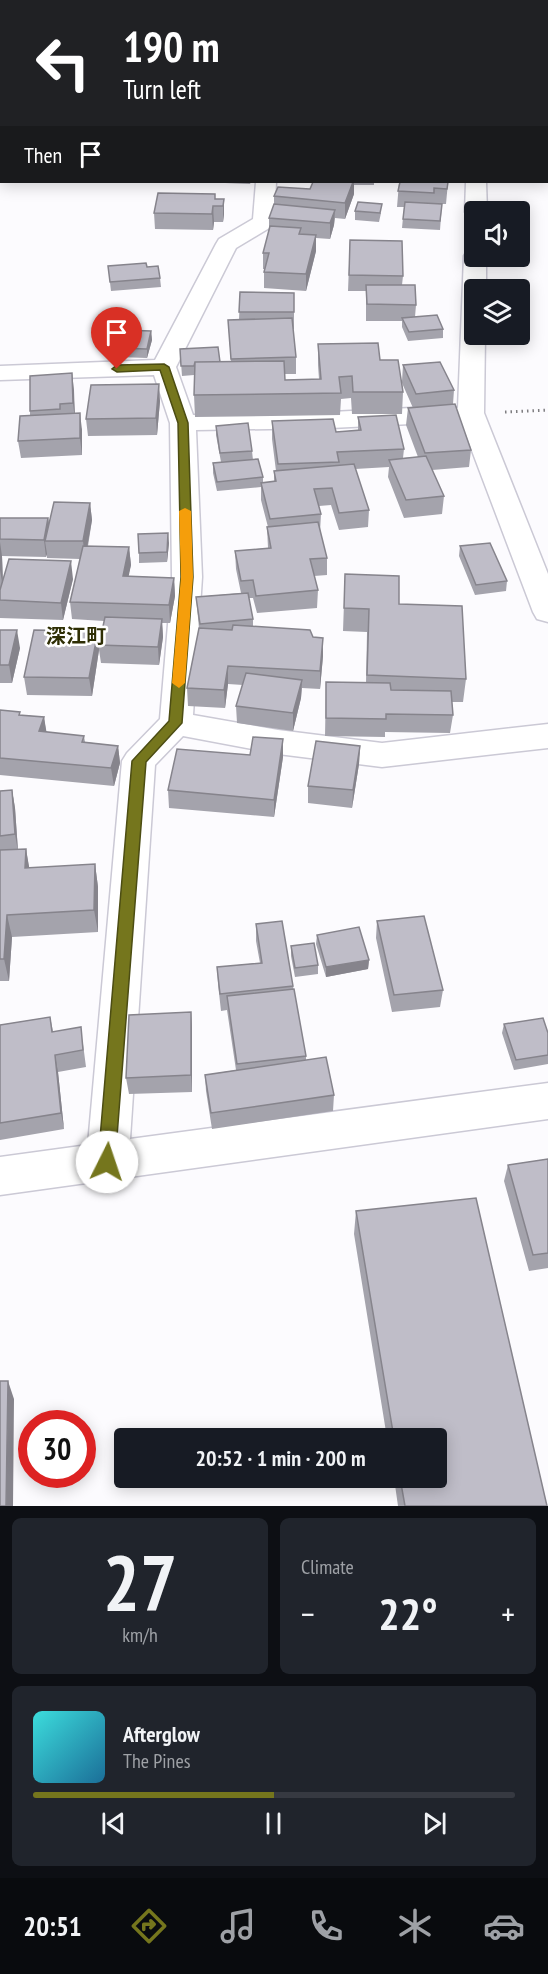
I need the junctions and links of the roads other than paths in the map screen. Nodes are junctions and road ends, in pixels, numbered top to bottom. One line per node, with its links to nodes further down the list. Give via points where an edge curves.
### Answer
1 (266, 183): 5 (street, via 263,222 227,244)
2 (476, 183): 3 (street)
3 (476, 201)
4 (475, 267): 7 (street)
5 (164, 367): 6 (street); 8 (street)
6 (0, 373)
7 (471, 413): 8 (street); 9 (street)
8 (183, 423): 10 (street, via 187,577)
9 (548, 612)
10 (176, 723): 11 (street, via 278,742 382,755); 13 (street, via 139,761)
11 (548, 736)
12 (548, 1101): 13 (street)
13 (107, 1162): 14 (street)
14 (0, 1176)

